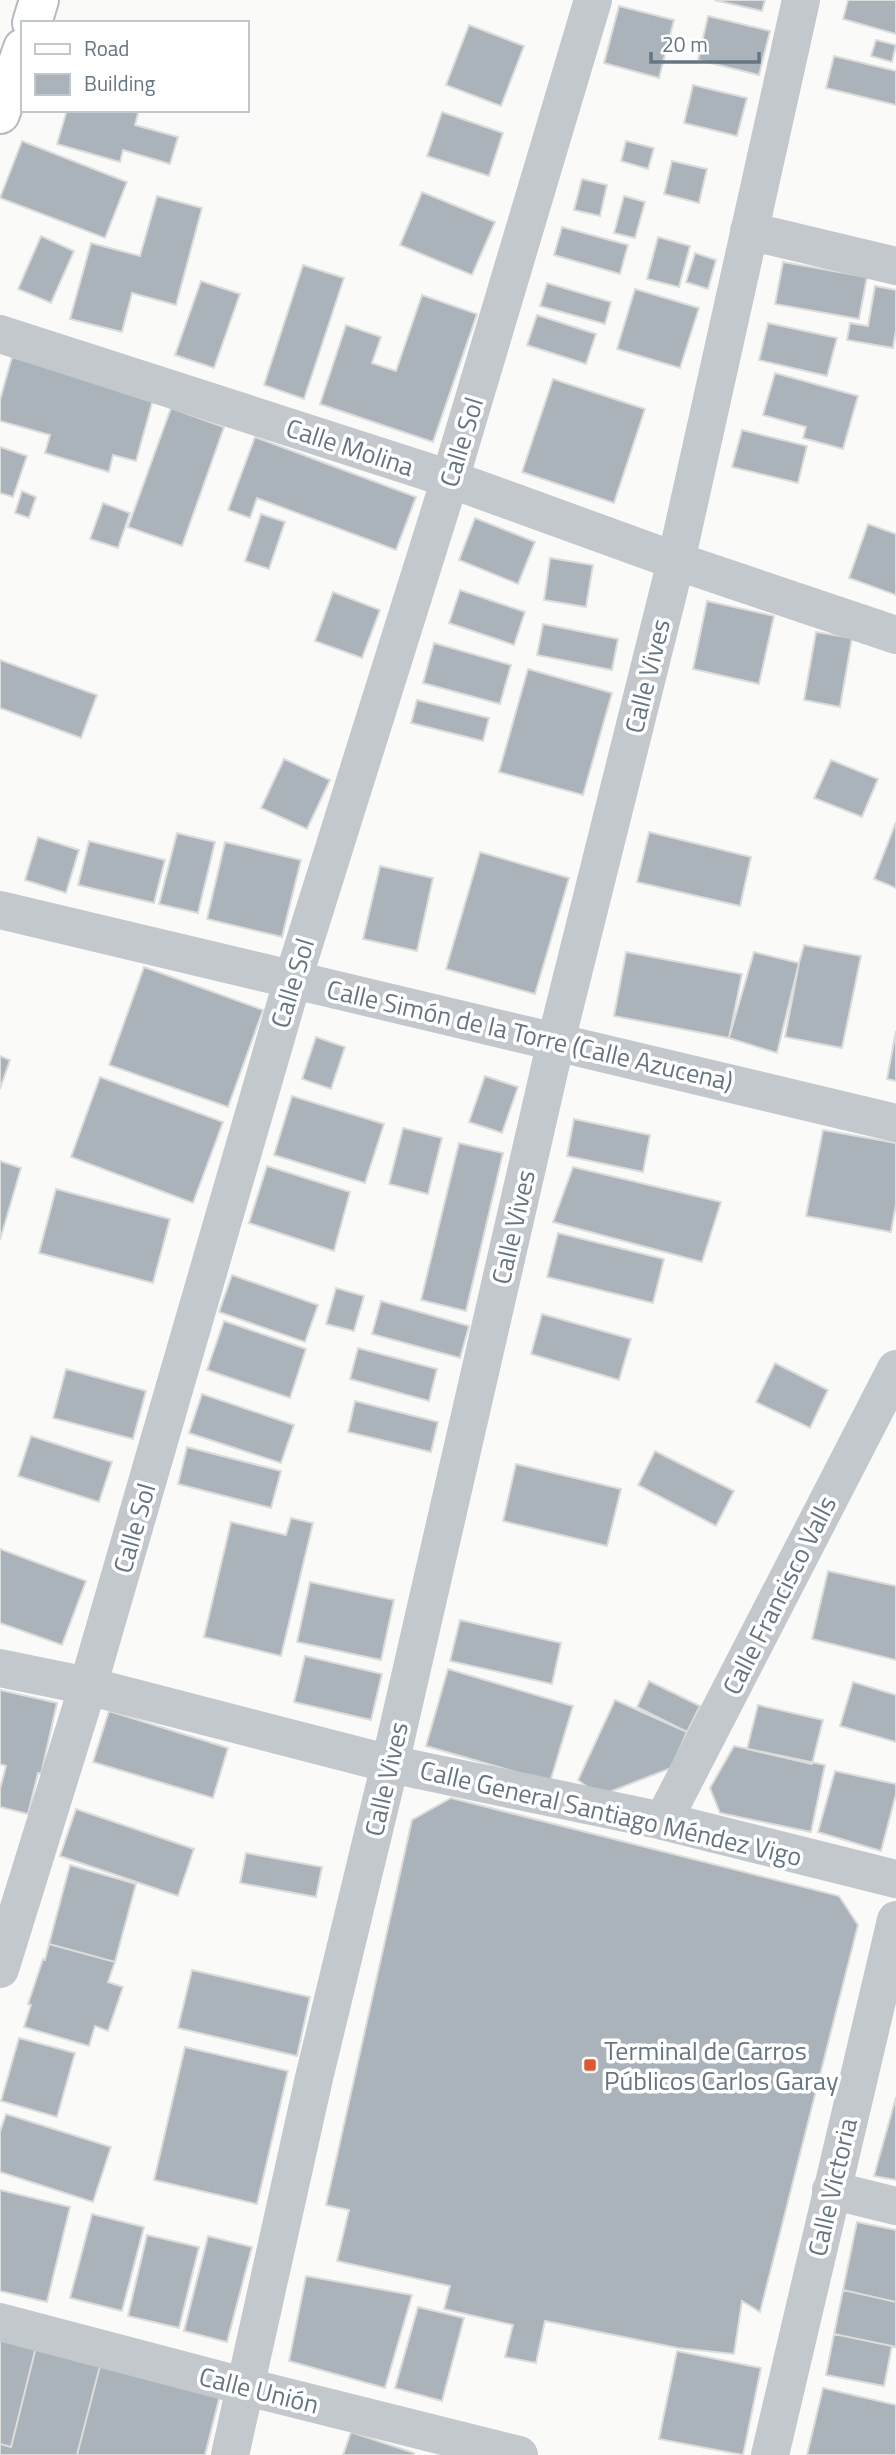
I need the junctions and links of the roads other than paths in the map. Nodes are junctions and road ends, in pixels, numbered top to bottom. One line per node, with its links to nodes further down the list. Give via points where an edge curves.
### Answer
1 (39, 0): 4 (main road)
2 (593, 0): 10 (street, Calle Sol)
3 (801, 0): 7 (street, Calle Vives)
4 (33, 21)
5 (21, 54): 6 (main road)
6 (0, 114)
7 (749, 231): 8 (street); 11 (street, Calle Vives)
8 (896, 266)
9 (0, 334): 10 (street, Calle Molina)
10 (450, 479): 11 (street, Calle Molina); 14 (street, Calle Sol)
11 (676, 561): 12 (street, Calle Molina); 15 (street, Calle Vives)
12 (896, 635)
13 (0, 910): 14 (street, Calle Simón de la Torre (Calle Azucena))
14 (293, 979): 15 (street, Calle Simón de la Torre (Calle Azucena)); 19 (street, Calle Sol)
15 (556, 1041): 16 (street, Calle Simón de la Torre (Calle Azucena)); 20 (street, Calle Vives)
16 (896, 1123)
17 (896, 1368): 21 (street, Calle Francisco Valls)
18 (0, 1668): 19 (street, Calle General Santiago Méndez Vigo)
19 (88, 1686): 20 (street, Calle General Santiago Méndez Vigo); 24 (street, Calle Sol)
20 (390, 1764): 21 (street, Calle General Santiago Méndez Vigo); 28 (street, Calle Vives, via 314,2078)
21 (663, 1821): 22 (street, Calle General Santiago Méndez Vigo)
22 (896, 1879)
23 (896, 1920): 25 (street, Calle Victoria)
24 (0, 1969)
25 (831, 2190): 26 (street); 31 (street, Calle Victoria)
26 (896, 2206)
27 (0, 2322): 28 (street, Calle Unión)
28 (247, 2387): 29 (street, Calle Vives); 30 (street, Calle Unión)
29 (230, 2455)
30 (519, 2455)
31 (770, 2455)

